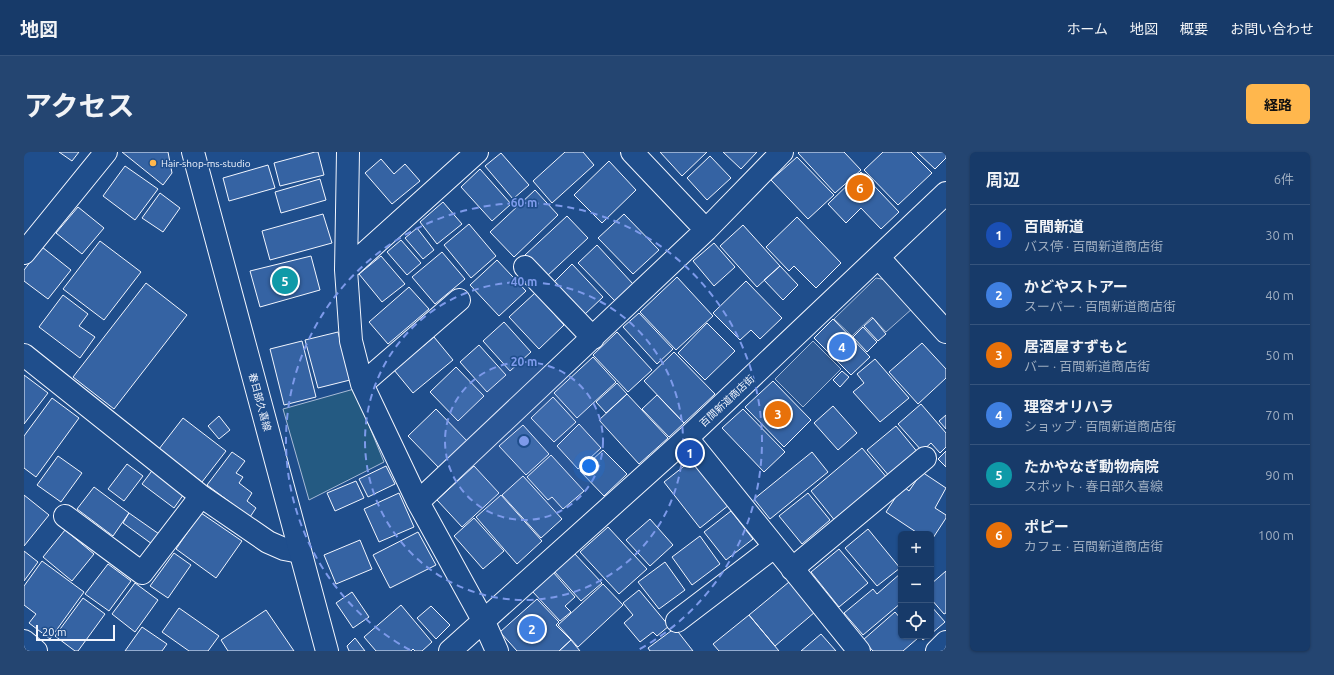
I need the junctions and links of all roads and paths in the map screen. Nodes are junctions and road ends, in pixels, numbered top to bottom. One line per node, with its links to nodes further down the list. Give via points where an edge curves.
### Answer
1 (106, 152): 9 (street)
2 (193, 152): 24 (street, 春日部久喜線)
3 (348, 152): 12 (street)
4 (477, 152): 12 (street)
5 (632, 152): 8 (street)
6 (782, 152): 8 (street)
7 (946, 193): 10 (street, 百間新道商店街)
8 (706, 230): 15 (street)
9 (24, 253)
10 (879, 258): 14 (street); 18 (street, 百間新道商店街)
11 (526, 267): 15 (street)
12 (346, 270): 17 (street, via 351,341)
13 (459, 300): 17 (street)
14 (946, 332)
15 (593, 338): 21 (street)
16 (24, 355): 20 (street)
17 (362, 384): 21 (street)
18 (688, 438): 23 (street); 27 (street, 百間新道商店街)
19 (926, 458): 25 (street)
20 (201, 496): 22 (street, via 142,573); 24 (street, via 268,542)
21 (418, 502): 27 (street)
22 (65, 516)
23 (774, 547): 25 (street); 26 (street)
24 (300, 552): 31 (street, 春日部久喜線)
25 (792, 569): 34 (street)
26 (677, 621)
27 (484, 622): 32 (street, 百間新道商店街); 33 (street)
28 (24, 641): 30 (street)
29 (946, 642): 35 (street)
30 (36, 651)
31 (328, 651)
32 (450, 651)
33 (497, 651)
34 (859, 651)
35 (937, 651)

